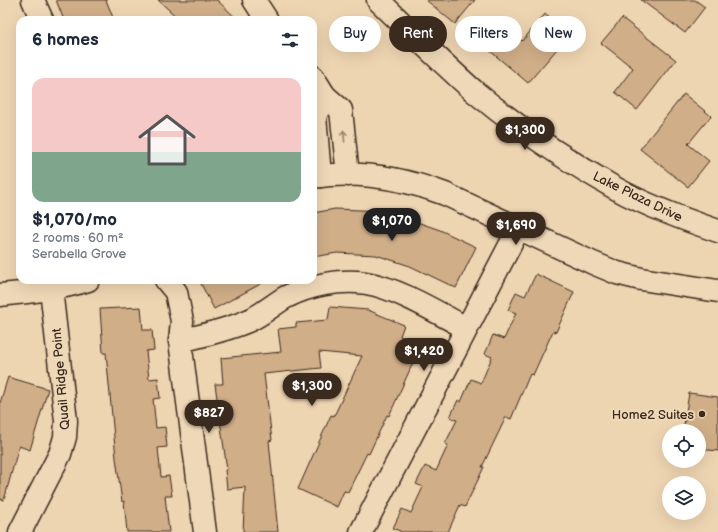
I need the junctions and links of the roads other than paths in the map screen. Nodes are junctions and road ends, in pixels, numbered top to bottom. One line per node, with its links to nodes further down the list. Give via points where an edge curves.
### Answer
1 (33, 0): 4 (street)
2 (254, 0): 5 (street)
3 (378, 0): 12 (street, Lake Plaza Drive, via 476,92 546,145 616,188 682,219)
4 (40, 16)
5 (264, 16)
6 (317, 83): 7 (street)
7 (325, 96): 8 (street); 9 (street, one-way to 7, via 341,110)
8 (317, 112)
9 (348, 175): 10 (street); 11 (street, via 373,175 422,185)
10 (317, 177)
11 (519, 228): 16 (street, via 617,273); 18 (street)
12 (718, 231)
13 (74, 284): 15 (street)
14 (166, 284): 19 (street, via 165,294 172,324)
15 (45, 286): 17 (street); 20 (street, Quail Ridge Point, via 66,421 65,437 60,454)
16 (718, 291)
17 (0, 294)
18 (466, 328): 19 (street, via 388,289 352,282 317,286 300,291 233,327); 22 (street)
19 (180, 341): 21 (street)
20 (20, 532)
21 (205, 532)
22 (361, 532)

